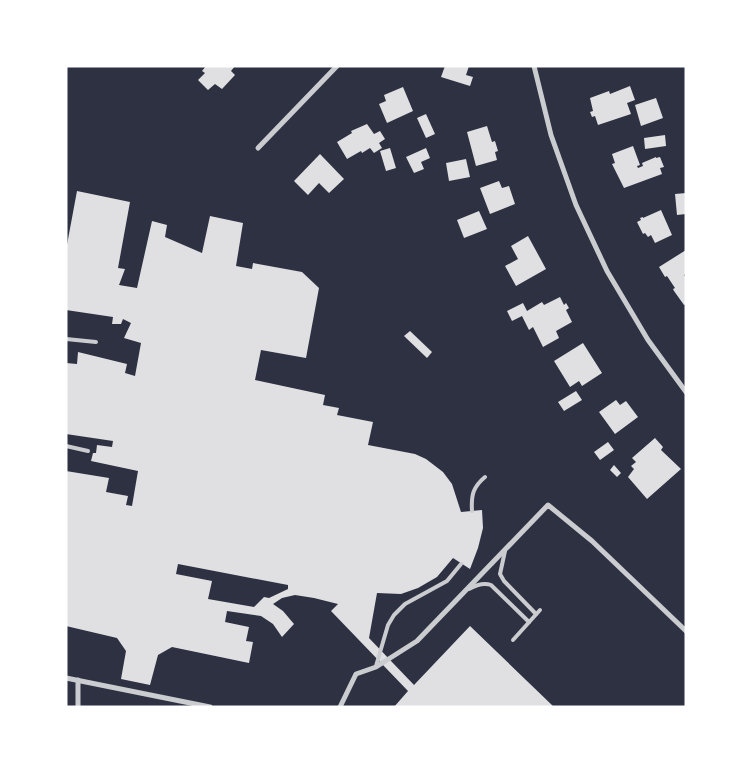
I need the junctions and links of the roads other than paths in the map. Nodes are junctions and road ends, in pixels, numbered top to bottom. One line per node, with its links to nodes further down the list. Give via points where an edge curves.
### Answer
1 (337, 66): 3 (street)
2 (534, 66): 6 (street, via 551,135 576,205 607,272 643,332)
3 (258, 148)
4 (66, 339): 5 (lane)
5 (96, 342)
6 (686, 392)
7 (66, 446): 8 (lane)
8 (88, 451)
9 (485, 477): 10 (lane, via 476,484)
10 (472, 511)
11 (505, 551): 13 (street); 15 (lane, via 500,574); 17 (street, via 548,505 592,541)
12 (461, 564): 19 (lane, via 447,580 405,604 394,615)
13 (468, 589): 16 (lane, via 478,584 491,585); 19 (street, via 417,641)
14 (540, 610): 15 (lane)
15 (536, 614): 16 (lane)
16 (529, 622): 18 (lane)
17 (686, 631)
18 (513, 640)
19 (376, 667): 25 (street, via 356,674)
20 (66, 678): 21 (street)
21 (78, 680): 22 (street); 23 (street)
22 (185, 704): 24 (street)
23 (78, 707)
24 (210, 707)
25 (340, 707)

